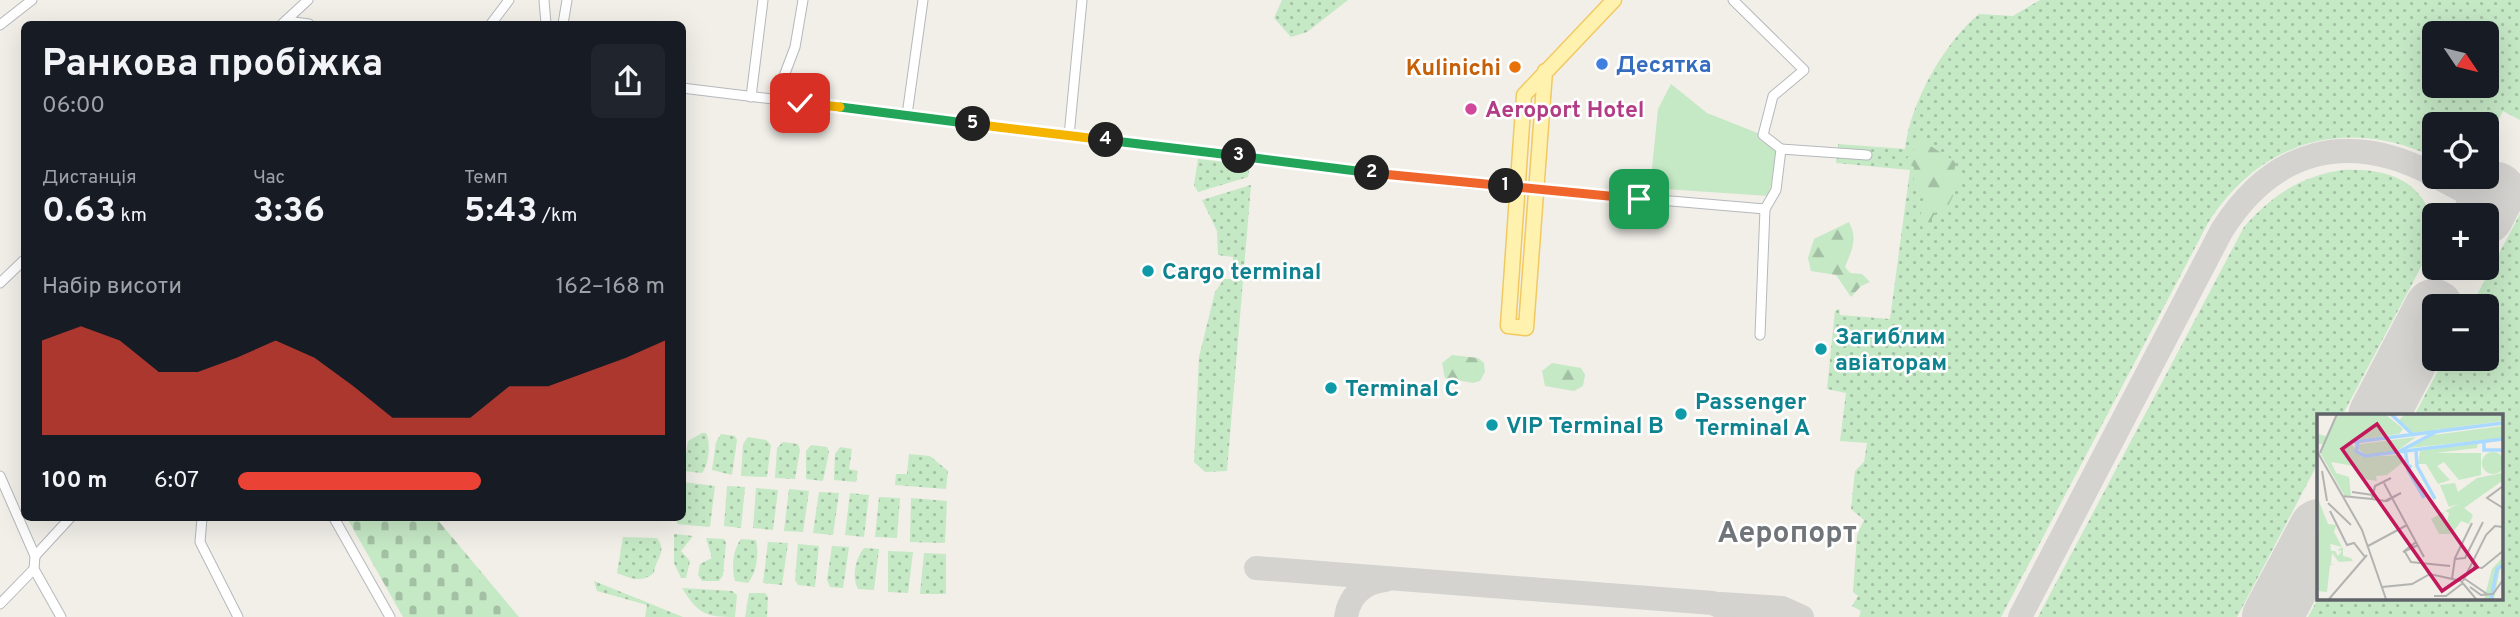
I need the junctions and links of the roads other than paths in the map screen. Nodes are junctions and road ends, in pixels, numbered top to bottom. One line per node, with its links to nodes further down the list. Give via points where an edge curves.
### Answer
1 (32, 0): 16 (street)
2 (308, 0): 12 (street)
3 (509, 0): 13 (street)
4 (544, 0): 14 (street)
5 (567, 0): 15 (street)
6 (762, 0): 19 (street)
7 (803, 0): 20 (street, via 795,47 784,76)
8 (922, 0): 21 (street)
9 (1082, 0): 22 (street)
10 (1614, 0): 17 (main road)
11 (1733, 0): 23 (street, via 1804,70 1773,96 1763,135)
12 (286, 21)
13 (493, 21)
14 (546, 21)
15 (564, 21)
16 (0, 25)
17 (1545, 71): 25 (main road, via 1524,95); 26 (main road)
18 (686, 89): 19 (street)
19 (751, 97): 20 (street)
20 (800, 103): 21 (street)
21 (907, 115): 22 (street)
22 (1069, 136): 25 (street)
23 (1781, 149): 24 (street); 27 (street, via 1776,190)
24 (1867, 155)
25 (1515, 187): 26 (street); 26 (main road, via 1508,326 1525,328)
26 (1535, 189): 27 (street)
27 (1765, 209): 30 (street)
28 (21, 263): 29 (street)
29 (0, 283)
30 (1760, 335)
31 (0, 476): 35 (street)
32 (68, 521): 35 (street)
33 (202, 521): 39 (street, via 200,542)
34 (336, 521): 40 (street)
35 (35, 556): 36 (street)
36 (34, 569): 37 (street); 38 (street)
37 (0, 604)
38 (61, 617)
39 (238, 617)
40 (390, 617)

